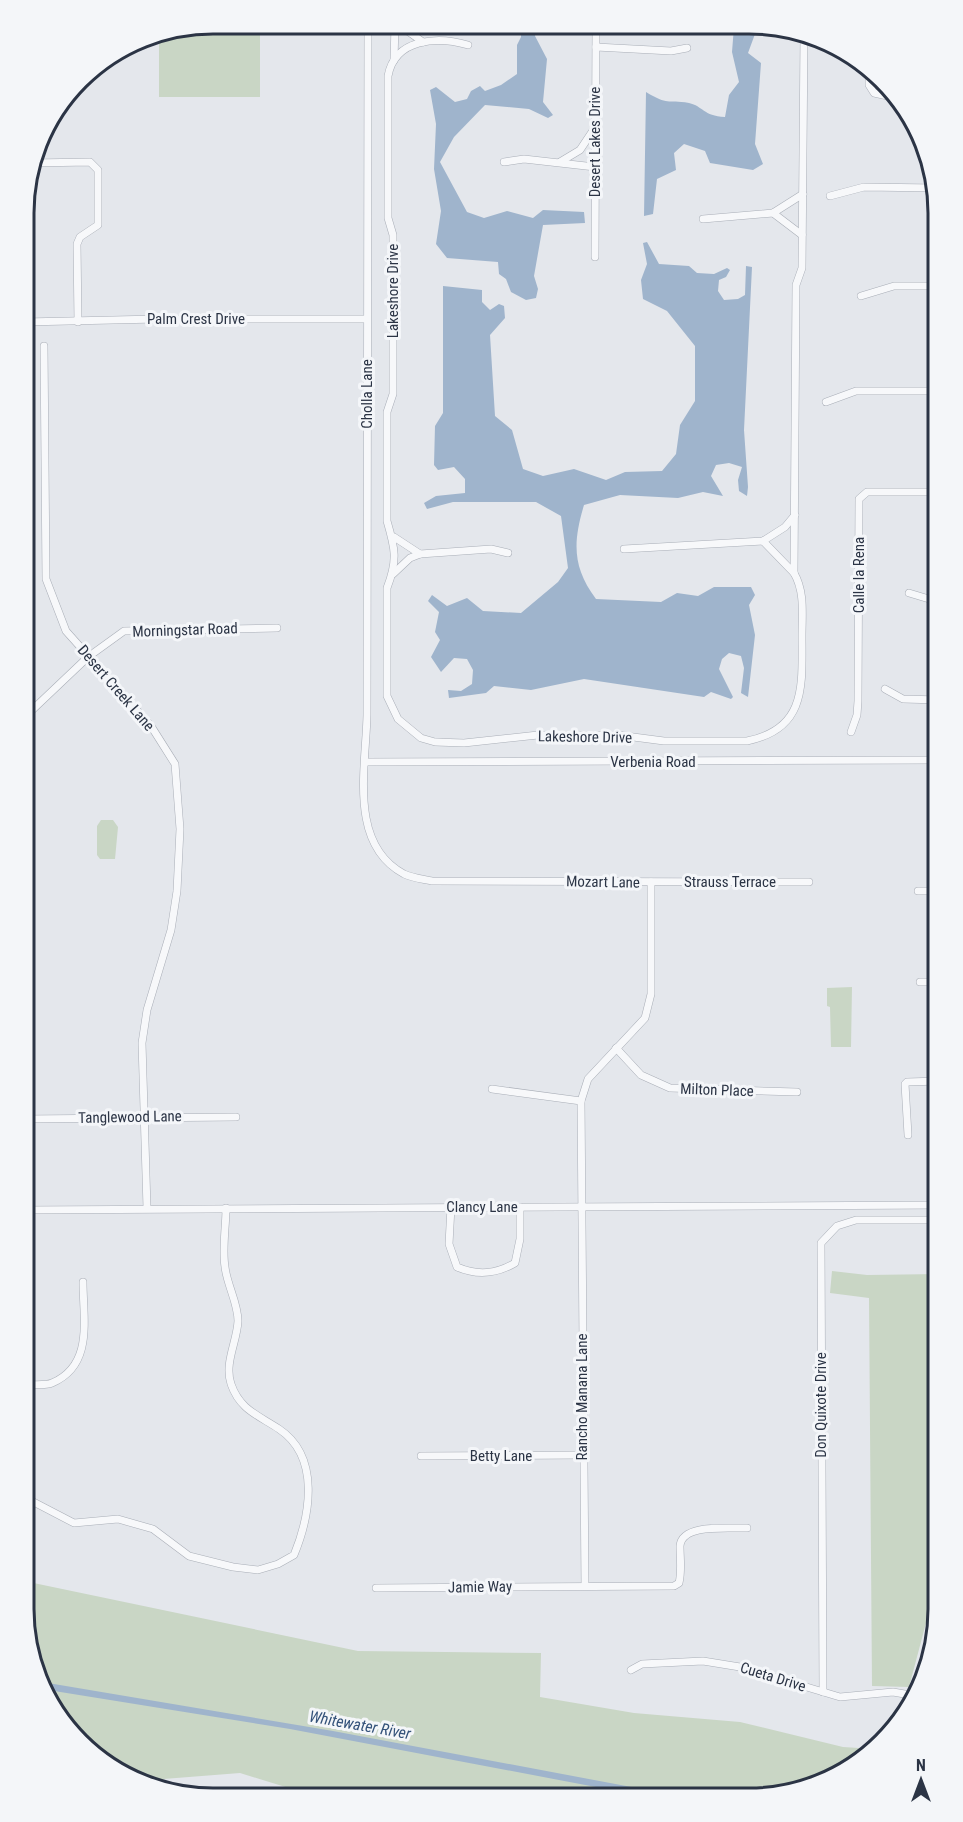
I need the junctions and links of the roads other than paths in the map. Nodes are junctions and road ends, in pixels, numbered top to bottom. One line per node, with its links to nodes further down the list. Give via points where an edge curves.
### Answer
1 (596, 34): 8 (street, Desert Lakes Drive)
2 (368, 35): 27 (street, Cholla Lane)
3 (396, 35): 10 (street, Lakeshore Drive)
4 (412, 35): 5 (street)
5 (423, 42): 7 (street, via 453,40); 10 (street, via 406,47)
6 (804, 43): 19 (street, Lakeshore Drive)
7 (468, 45)
8 (596, 47): 9 (street, via 671,51); 13 (street, Desert Lakes Drive)
9 (687, 48)
10 (394, 60): 35 (street, Lakeshore Drive, via 388,76 393,394 387,412 387,521)
11 (869, 80): 12 (street, via 874,93)
12 (884, 95)
13 (595, 127): 16 (street, via 580,150); 17 (street, Desert Lakes Drive)
14 (504, 162): 16 (street, via 525,159)
15 (42, 163): 29 (street, via 83,162 96,166 99,176 99,225 80,237 77,244)
16 (558, 163): 17 (street)
17 (595, 167): 24 (street, Desert Lakes Drive)
18 (926, 188): 20 (street, via 864,187)
19 (803, 194): 21 (street); 23 (street, Lakeshore Drive)
20 (830, 196)
21 (773, 213): 22 (street); 23 (street)
22 (703, 219)
23 (802, 235): 34 (street, Lakeshore Drive, via 802,268 796,285)
24 (595, 257)
25 (928, 286): 26 (street, via 894,286)
26 (861, 296)
27 (367, 319): 29 (street, Palm Crest Drive); 51 (street, Cholla Lane)
28 (34, 322): 29 (street, Palm Crest Drive)
29 (78, 322)
30 (44, 346): 45 (street, Desert Creek Lane, via 46,579 66,631)
31 (928, 391): 32 (street, via 856,391)
32 (826, 402)
33 (928, 492): 49 (street, Calle la Rena, via 867,492 859,499 858,701)
34 (795, 514): 36 (street); 40 (street, Lakeshore Drive)
35 (394, 537): 39 (street); 41 (street, Lakeshore Drive)
36 (763, 541): 37 (street); 40 (street)
37 (624, 549)
38 (508, 553): 39 (street, via 491,549)
39 (420, 554): 41 (street)
40 (794, 573): 41 (street, Lakeshore Drive, via 802,591 802,684 791,716 772,733 747,741 538,735 464,743 421,738 391,708 386,685 387,588)
41 (393, 574)
42 (909, 593): 43 (street)
43 (928, 599)
44 (277, 628): 45 (street, Morningstar Road, via 124,632)
45 (87, 657): 48 (street, Morningstar Road); 63 (street, Desert Creek Lane, via 151,726 175,764 180,829 177,891 142,1043)
46 (885, 689): 47 (street, via 903,699)
47 (928, 700)
48 (34, 708)
49 (850, 732)
50 (928, 760): 51 (street, Verbenia Road)
51 (366, 762): 52 (street, Mozart Lane, via 366,824 380,854 405,874 432,881)
52 (651, 882): 53 (street, Strauss Terrace); 58 (street, Mozart Lane, via 651,994 645,1018)
53 (809, 882)
54 (918, 891): 55 (street)
55 (928, 891)
56 (920, 982): 57 (street)
57 (928, 982)
58 (616, 1048): 61 (street, Milton Place, via 641,1075 670,1088); 62 (street, Mozart Lane, via 588,1079)
59 (928, 1081): 66 (street, via 907,1082 904,1090)
60 (492, 1089): 62 (street)
61 (797, 1092)
62 (581, 1101): 68 (street, Mozart Lane)
63 (145, 1117): 64 (street, Tanglewood Lane); 65 (street, Tanglewood Lane); 69 (street, Desert Creek Lane)
64 (236, 1117)
65 (34, 1119)
66 (908, 1135)
67 (928, 1204): 68 (street, Clancy Lane)
68 (584, 1207): 72 (street, Clancy Lane); 77 (street, Rancho Manana Lane)
69 (147, 1208): 70 (street, Clancy Lane); 73 (street, Clancy Lane)
70 (226, 1208): 71 (street, Clancy Lane); 79 (street, via 225,1267 238,1320 230,1380 236,1398 253,1415 292,1440 304,1460 308,1510 294,1555 258,1570 233,1567 189,1556 153,1529 118,1520 75,1523)
71 (451, 1208): 72 (street, Clancy Lane); 72 (street, via 449,1244 457,1267 470,1272 499,1272 515,1263)
72 (520, 1208)
73 (34, 1210)
74 (928, 1220): 84 (street, Don Quixote Drive, via 856,1220 837,1226 821,1243)
75 (83, 1282): 76 (street, via 84,1349 74,1368 52,1383)
76 (34, 1384)
77 (582, 1455): 78 (street, Betty Lane); 81 (street, Rancho Manana Lane)
78 (421, 1456)
79 (34, 1502)
80 (747, 1528): 81 (street, Jamie Way, via 693,1530 684,1534 680,1542 681,1576 674,1586)
81 (585, 1586): 82 (street, Jamie Way)
82 (376, 1588)
83 (631, 1670): 84 (street, Cueta Drive, via 642,1664 703,1661 740,1666)
84 (823, 1692): 85 (street, Cueta Drive, via 840,1697)
85 (907, 1694)

